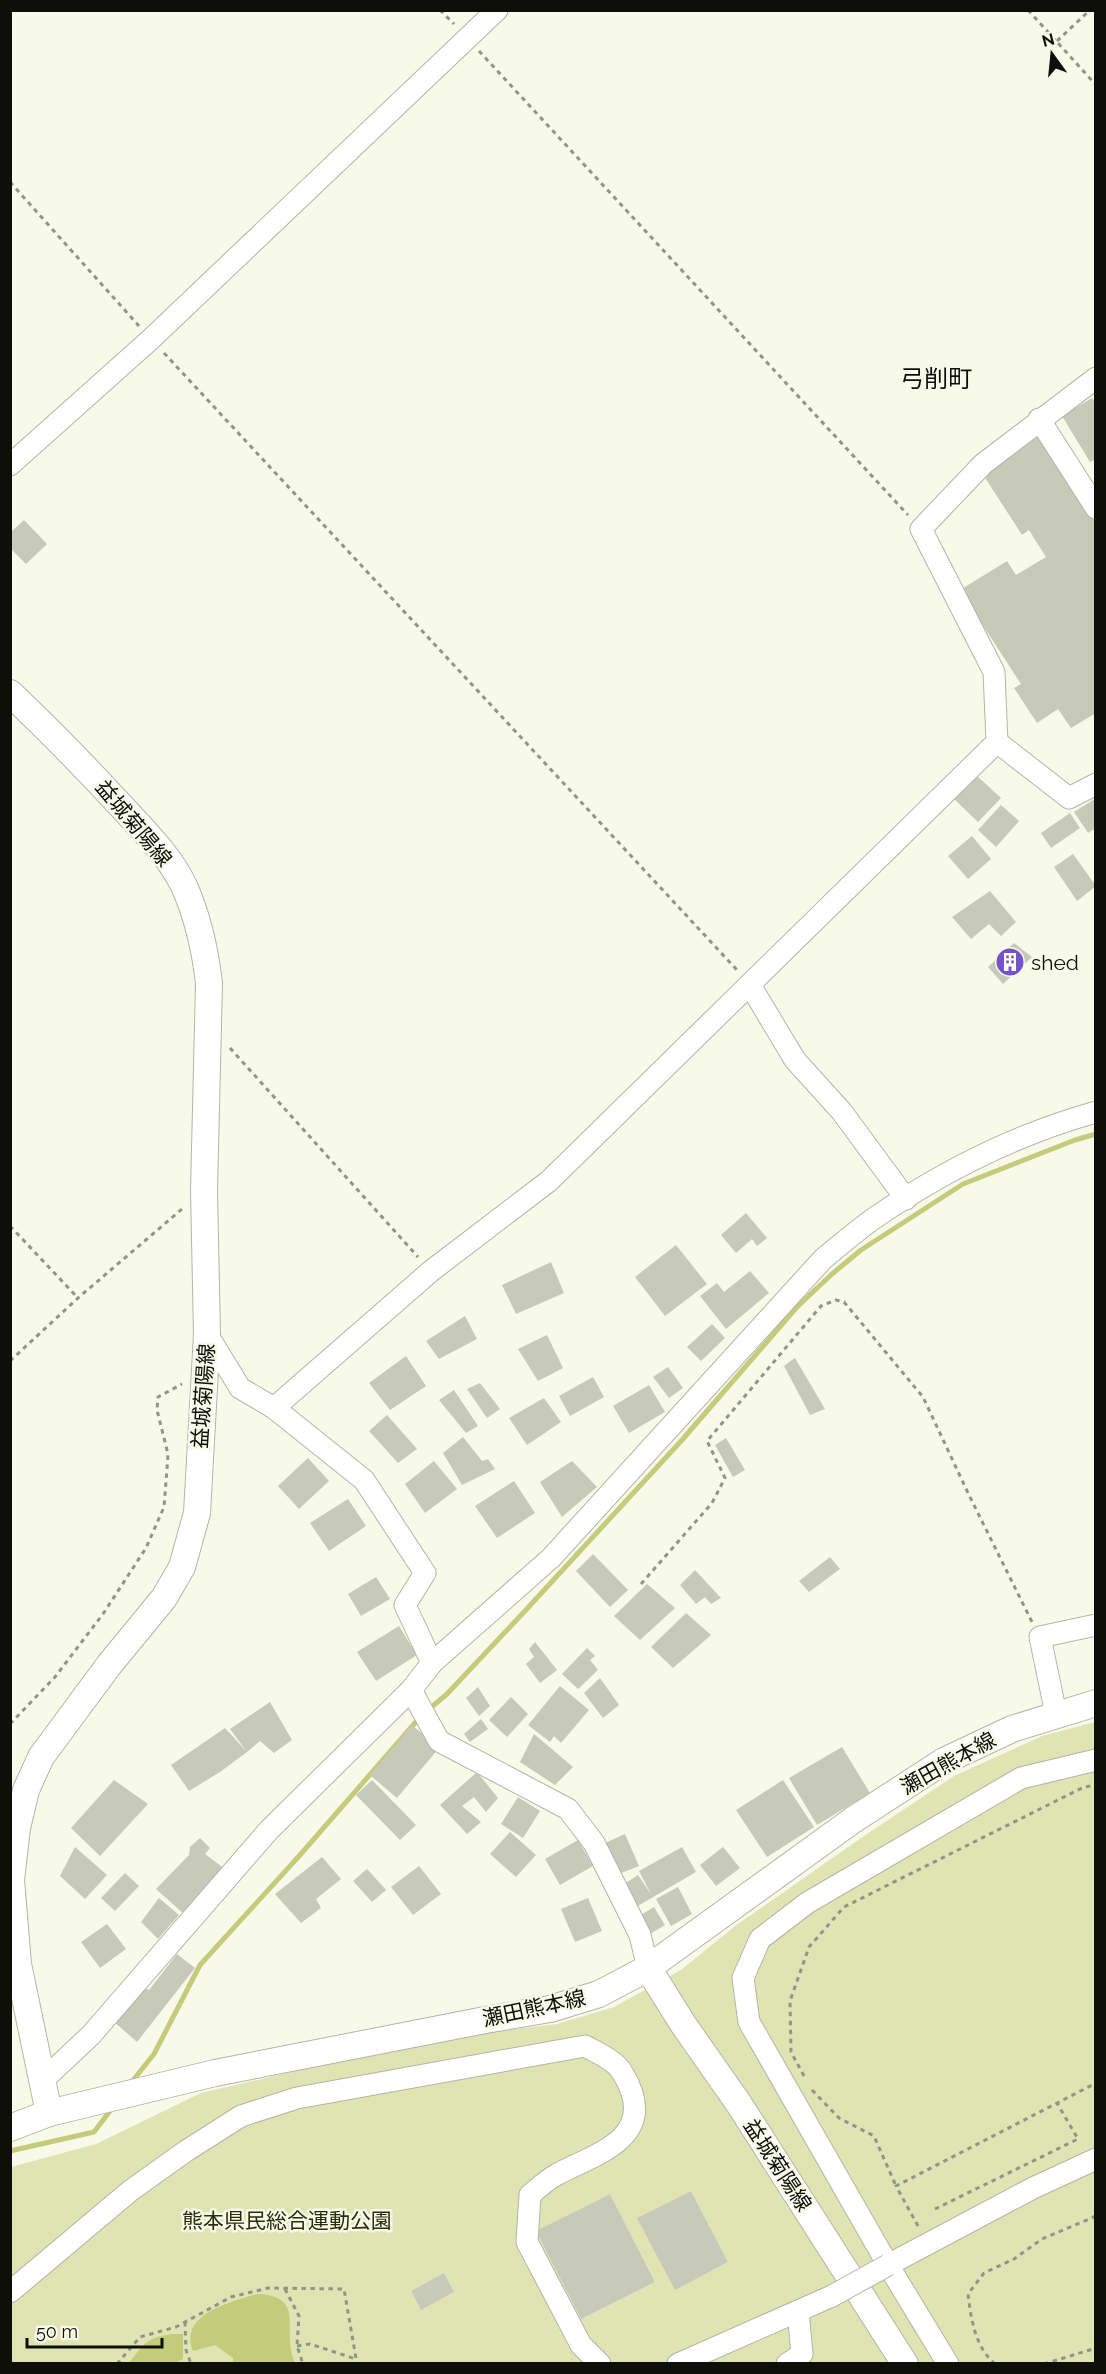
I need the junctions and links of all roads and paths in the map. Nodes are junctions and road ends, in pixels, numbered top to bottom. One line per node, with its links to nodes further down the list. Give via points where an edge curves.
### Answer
1 (497, 10): 4 (street)
2 (1028, 10): 5 (path)
3 (1090, 10): 5 (path)
4 (467, 38): 8 (street); 13 (path)
5 (1057, 41): 6 (path)
6 (1095, 85)
7 (10, 182): 8 (path)
8 (151, 339): 11 (street); 17 (path)
9 (1095, 378): 10 (street)
10 (1039, 419): 12 (street); 13 (street, via 984,464)
11 (10, 465)
12 (1095, 508)
13 (921, 529): 15 (street, via 994,672)
14 (10, 693): 18 (main road, 益城菊陽線, via 76,756 164,852 183,885 205,949)
15 (997, 742): 16 (street, via 1069,798); 17 (street)
16 (1095, 784)
17 (750, 985): 21 (street, via 795,1060 842,1112); 23 (street, via 549,1182)
18 (209, 1025): 20 (main road, 益城菊陽線); 23 (path)
19 (1095, 1112): 21 (street, via 1062,1121 957,1168)
20 (204, 1191): 24 (path); 25 (main road, 益城菊陽線)
21 (906, 1199): 32 (street, via 823,1259 551,1558)
22 (10, 1226): 24 (path)
23 (431, 1271): 28 (street)
24 (78, 1298): 26 (path)
25 (207, 1334): 27 (main road, 益城菊陽線); 28 (street, via 240,1388)
26 (10, 1361)
27 (204, 1383): 36 (path, via 182,1384 158,1397 157,1410 168,1454 164,1507 146,1548 55,1677); 40 (main road, 益城菊陽線, via 197,1513 182,1567 164,1598 41,1757 26,1790 17,1828 11,1880 18,1964)
28 (274, 1408): 32 (street, via 364,1480 425,1573 405,1605)
29 (641, 1584): 31 (path, via 712,1503 725,1478 707,1441 821,1306 836,1300 844,1302 923,1397)
30 (1095, 1625): 31 (street)
31 (1040, 1637): 35 (street)
32 (432, 1663): 33 (street)
33 (411, 1690): 39 (street, via 439,1741 568,1809 594,1843 635,1924); 40 (street, via 270,1830 91,2035)
34 (1095, 1703): 35 (main road, 瀬田熊本線)
35 (1056, 1714): 39 (main road, 瀬田熊本線, via 1012,1729 944,1761 853,1820)
36 (10, 1724)
37 (1095, 1760): 50 (street, via 1021,1778 807,1903 760,1939 743,1978 749,2022)
38 (1095, 1785): 46 (path, via 1084,1786 844,1907 809,1947 790,2001 791,2052 812,2091 839,2118 874,2136)
39 (648, 1968): 43 (main road, 瀬田熊本線, via 599,1994 550,2009 215,2073); 64 (main road, 益城菊陽線)
40 (42, 2081): 43 (main road, 益城菊陽線)
41 (1095, 2083): 42 (path)
42 (1057, 2103): 46 (path); 47 (path, via 1078,2139)
43 (49, 2113): 44 (main road, 瀬田熊本線)
44 (10, 2128)
45 (1095, 2159): 49 (street)
46 (896, 2186): 49 (path)
47 (935, 2209)
48 (1095, 2216): 66 (path, via 1042,2239 1014,2259 984,2273 968,2294 971,2320 980,2345)
49 (928, 2244): 50 (street)
50 (888, 2265): 53 (street, bridge); 65 (street)
51 (285, 2288): 54 (path, via 231,2297); 55 (path, via 299,2316); 57 (path, via 344,2289)
52 (10, 2292): 61 (street, via 130,2191 241,2116 297,2098 585,2046 616,2063 633,2097 633,2115 626,2135 593,2159 555,2175 530,2195 527,2242 581,2345)
53 (798, 2311): 62 (street); 63 (street, via 802,2354)
54 (185, 2322): 58 (path, via 140,2337); 59 (path)
55 (297, 2346): 57 (path, via 310,2344); 60 (path)
56 (1095, 2348): 67 (path)
57 (357, 2361)
58 (117, 2364)
59 (191, 2364)
60 (303, 2364)
61 (600, 2364)
62 (678, 2364)
63 (787, 2364)
64 (905, 2364)
65 (948, 2364)
66 (995, 2364)
67 (1044, 2364)

